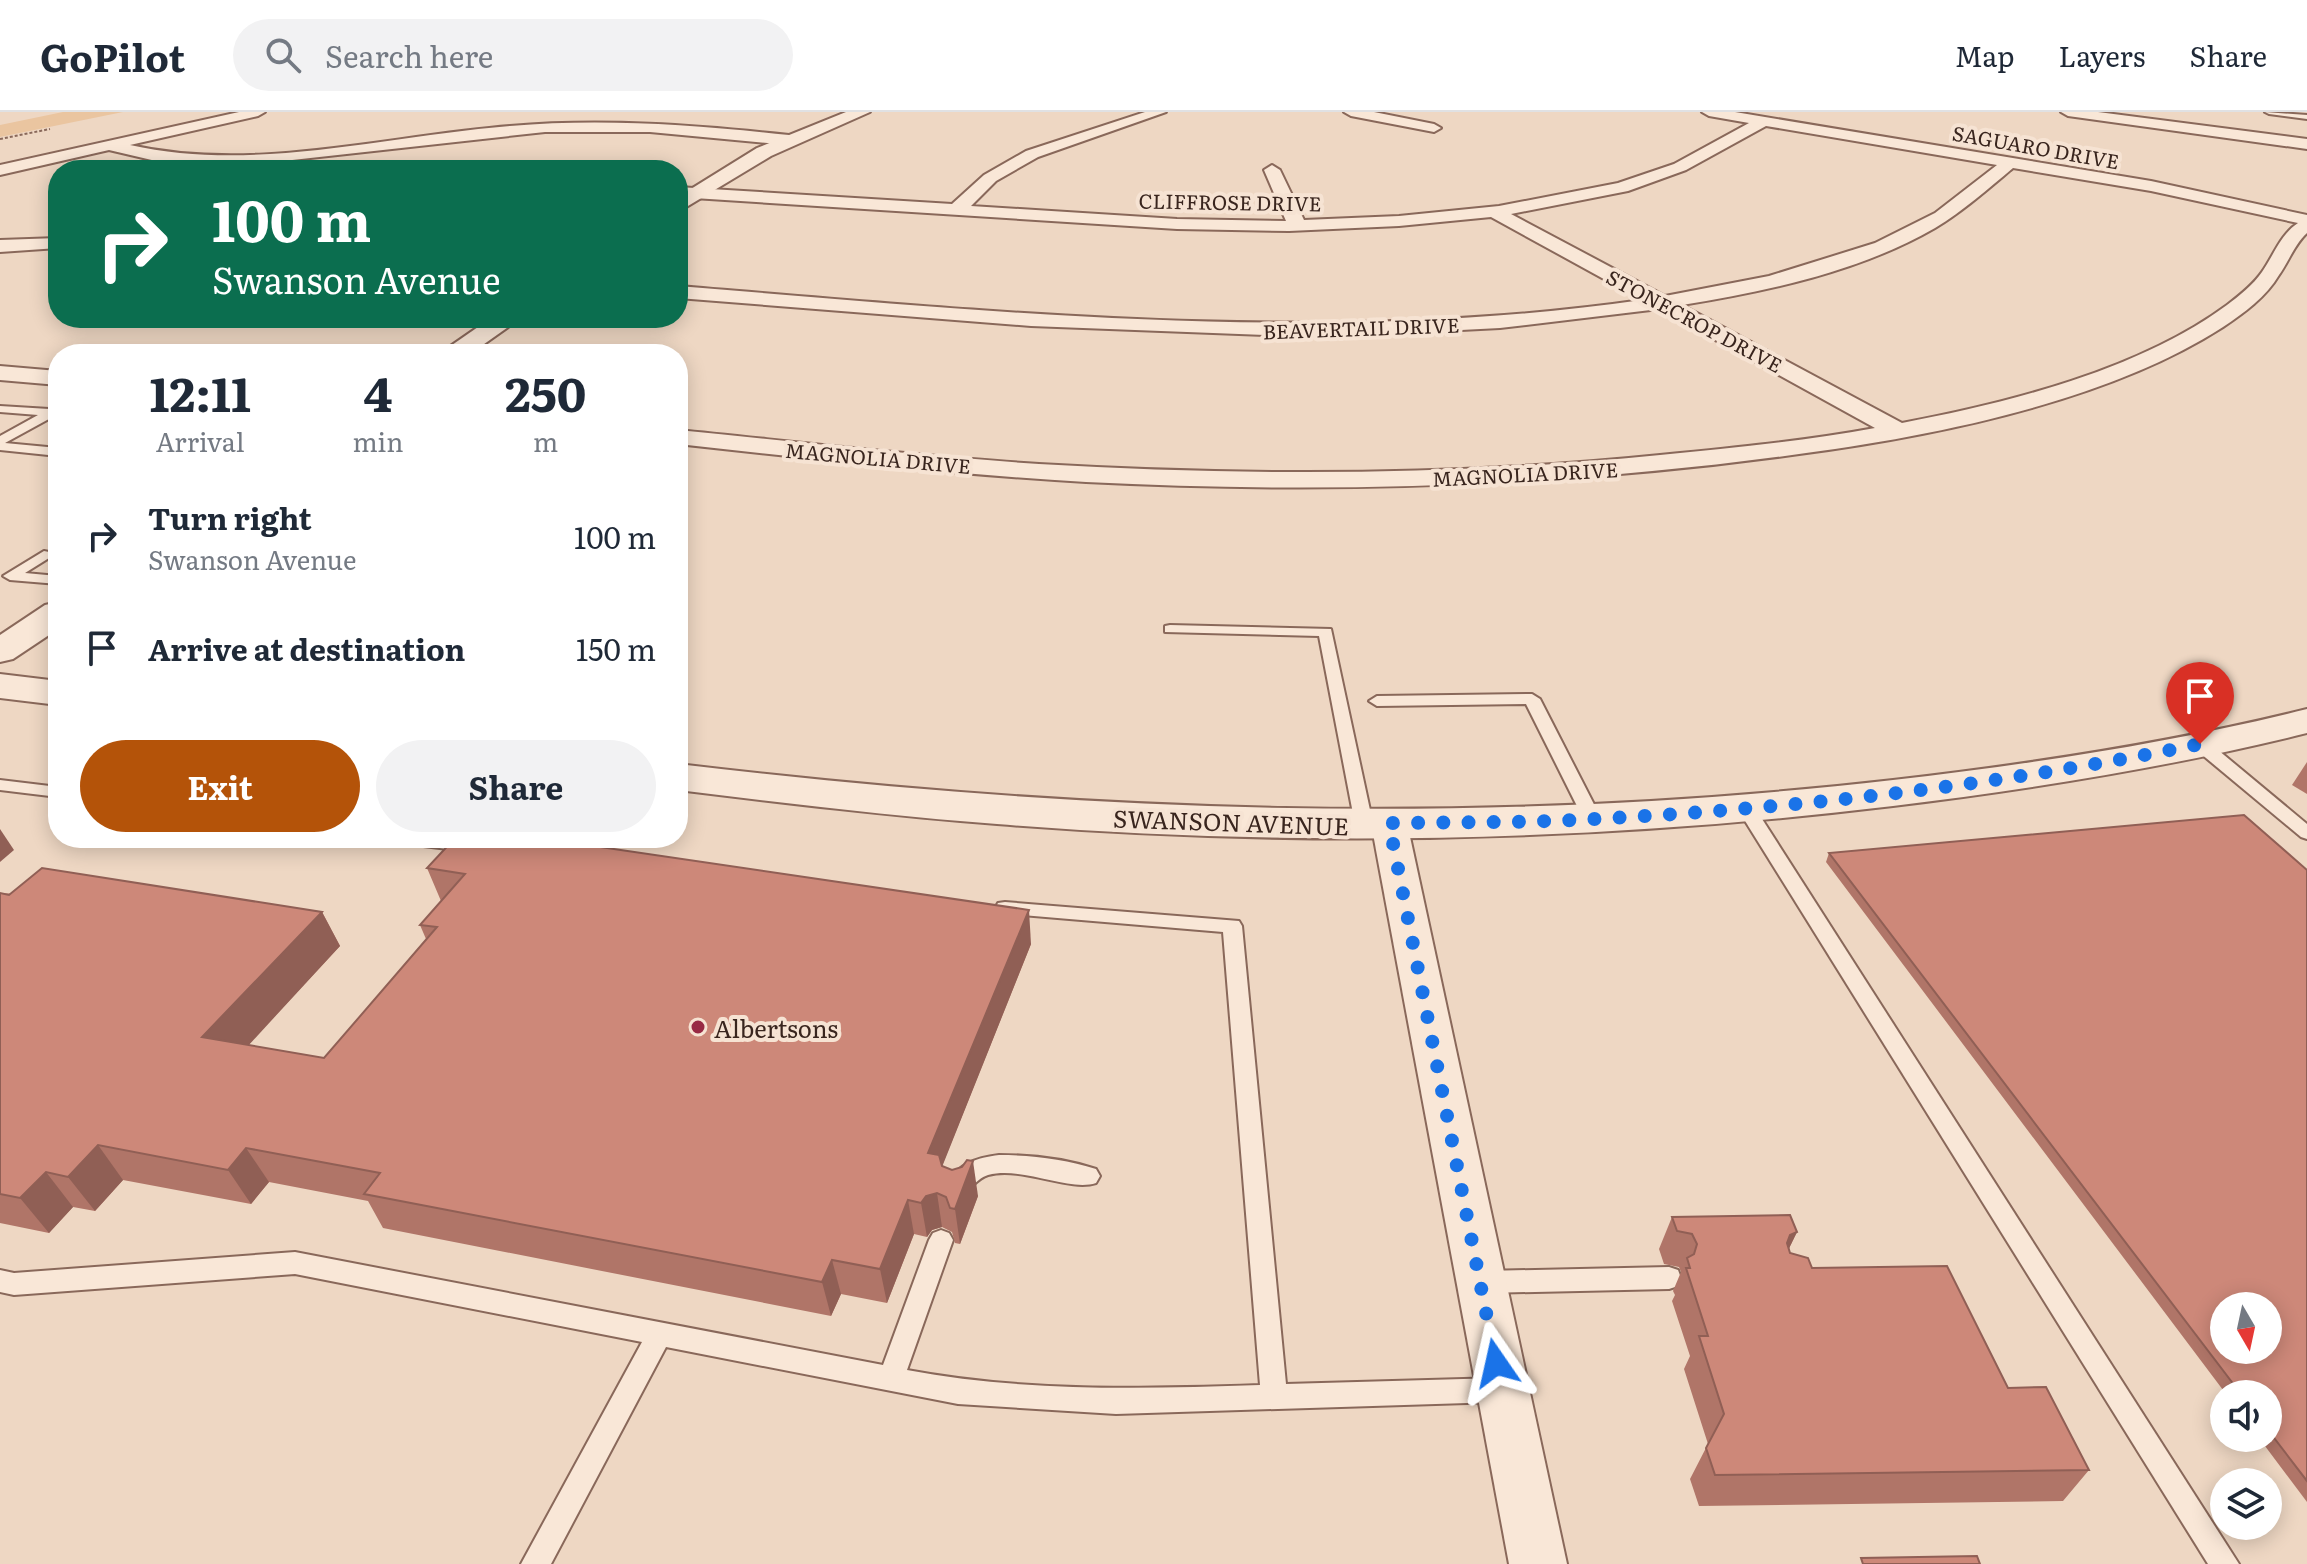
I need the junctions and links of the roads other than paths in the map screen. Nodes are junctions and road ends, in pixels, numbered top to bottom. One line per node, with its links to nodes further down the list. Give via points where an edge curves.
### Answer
1 (258, 112): 13 (street)
2 (861, 112): 11 (street)
3 (1159, 112): 18 (street, via 1016,161)
4 (1351, 112): 10 (street)
5 (1709, 112): 9 (street, SAGUARO DRIVE)
6 (2068, 112): 12 (street)
7 (2269, 112): 8 (lane)
8 (2307, 117)
9 (1764, 121): 14 (street, SAGUARO DRIVE); 19 (street, CLIFFROSE DRIVE, via 1654,177 1585,196)
10 (1434, 128)
11 (789, 140): 13 (street, via 668,127 591,126 482,132 234,159 150,157); 17 (street)
12 (2307, 144)
13 (111, 146): 15 (street)
14 (2010, 162): 20 (street, SAGUARO DRIVE, via 2151,186); 25 (street, BEAVERTAIL DRIVE, via 1946,213 1880,247 1782,278)
15 (0, 170)
16 (1272, 170): 21 (street)
17 (688, 192): 18 (street, CLIFFROSE DRIVE)
18 (956, 210): 21 (street, CLIFFROSE DRIVE, via 1177,224)
19 (1493, 211): 21 (street, CLIFFROSE DRIVE); 25 (street, STONECROP DRIVE)
20 (2307, 223): 33 (street, MAGNOLIA DRIVE, via 2288,240 2265,283 2189,338 2058,390)
21 (1297, 225)
22 (48, 244): 23 (street)
23 (0, 246)
24 (688, 293): 25 (street, BEAVERTAIL DRIVE, via 1058,323 1234,330 1439,326)
25 (1663, 302): 33 (street, STONECROP DRIVE)
26 (492, 328): 27 (street)
27 (468, 344)
28 (0, 373): 29 (street)
29 (48, 377)
30 (0, 409): 31 (lane)
31 (48, 411)
32 (48, 415): 35 (lane)
33 (1897, 430): 34 (street, MAGNOLIA DRIVE, via 1633,467 1362,480 1082,474)
34 (688, 438)
35 (0, 443): 36 (lane)
36 (48, 451)
37 (44, 555): 38 (lane, via 10,576)
38 (48, 579)
39 (48, 620): 41 (street)
40 (1170, 629): 52 (lane, via 1326,632)
41 (0, 651)
42 (0, 686): 43 (street)
43 (48, 692)
44 (1377, 701): 51 (lane, via 1532,699)
45 (2307, 721): 46 (street, SWANSON AVENUE)
46 (2200, 744): 50 (street, SWANSON AVENUE, via 2093,767 1855,800); 53 (lane)
47 (688, 778): 52 (street, SWANSON AVENUE, via 1043,815)
48 (0, 785): 49 (lane)
49 (48, 791)
50 (1746, 808): 51 (street, SWANSON AVENUE); 67 (lane)
51 (1593, 820): 52 (street, SWANSON AVENUE)
52 (1377, 824): 60 (street)
53 (2307, 833)
54 (985, 907): 64 (lane, via 1232,926)
55 (1088, 1176): 56 (lane, via 995,1163 967,1173)
56 (958, 1192)
57 (941, 1240): 62 (lane)
58 (1669, 1278): 60 (lane)
59 (0, 1281): 61 (lane, via 295,1263)
60 (1481, 1282): 63 (street)
61 (660, 1333): 62 (lane); 65 (lane)
62 (891, 1379): 64 (lane, via 958,1392 1116,1402)
63 (1501, 1390): 64 (lane); 66 (street)
64 (1274, 1398)
65 (535, 1564)
66 (1538, 1564)
67 (2225, 1564)

